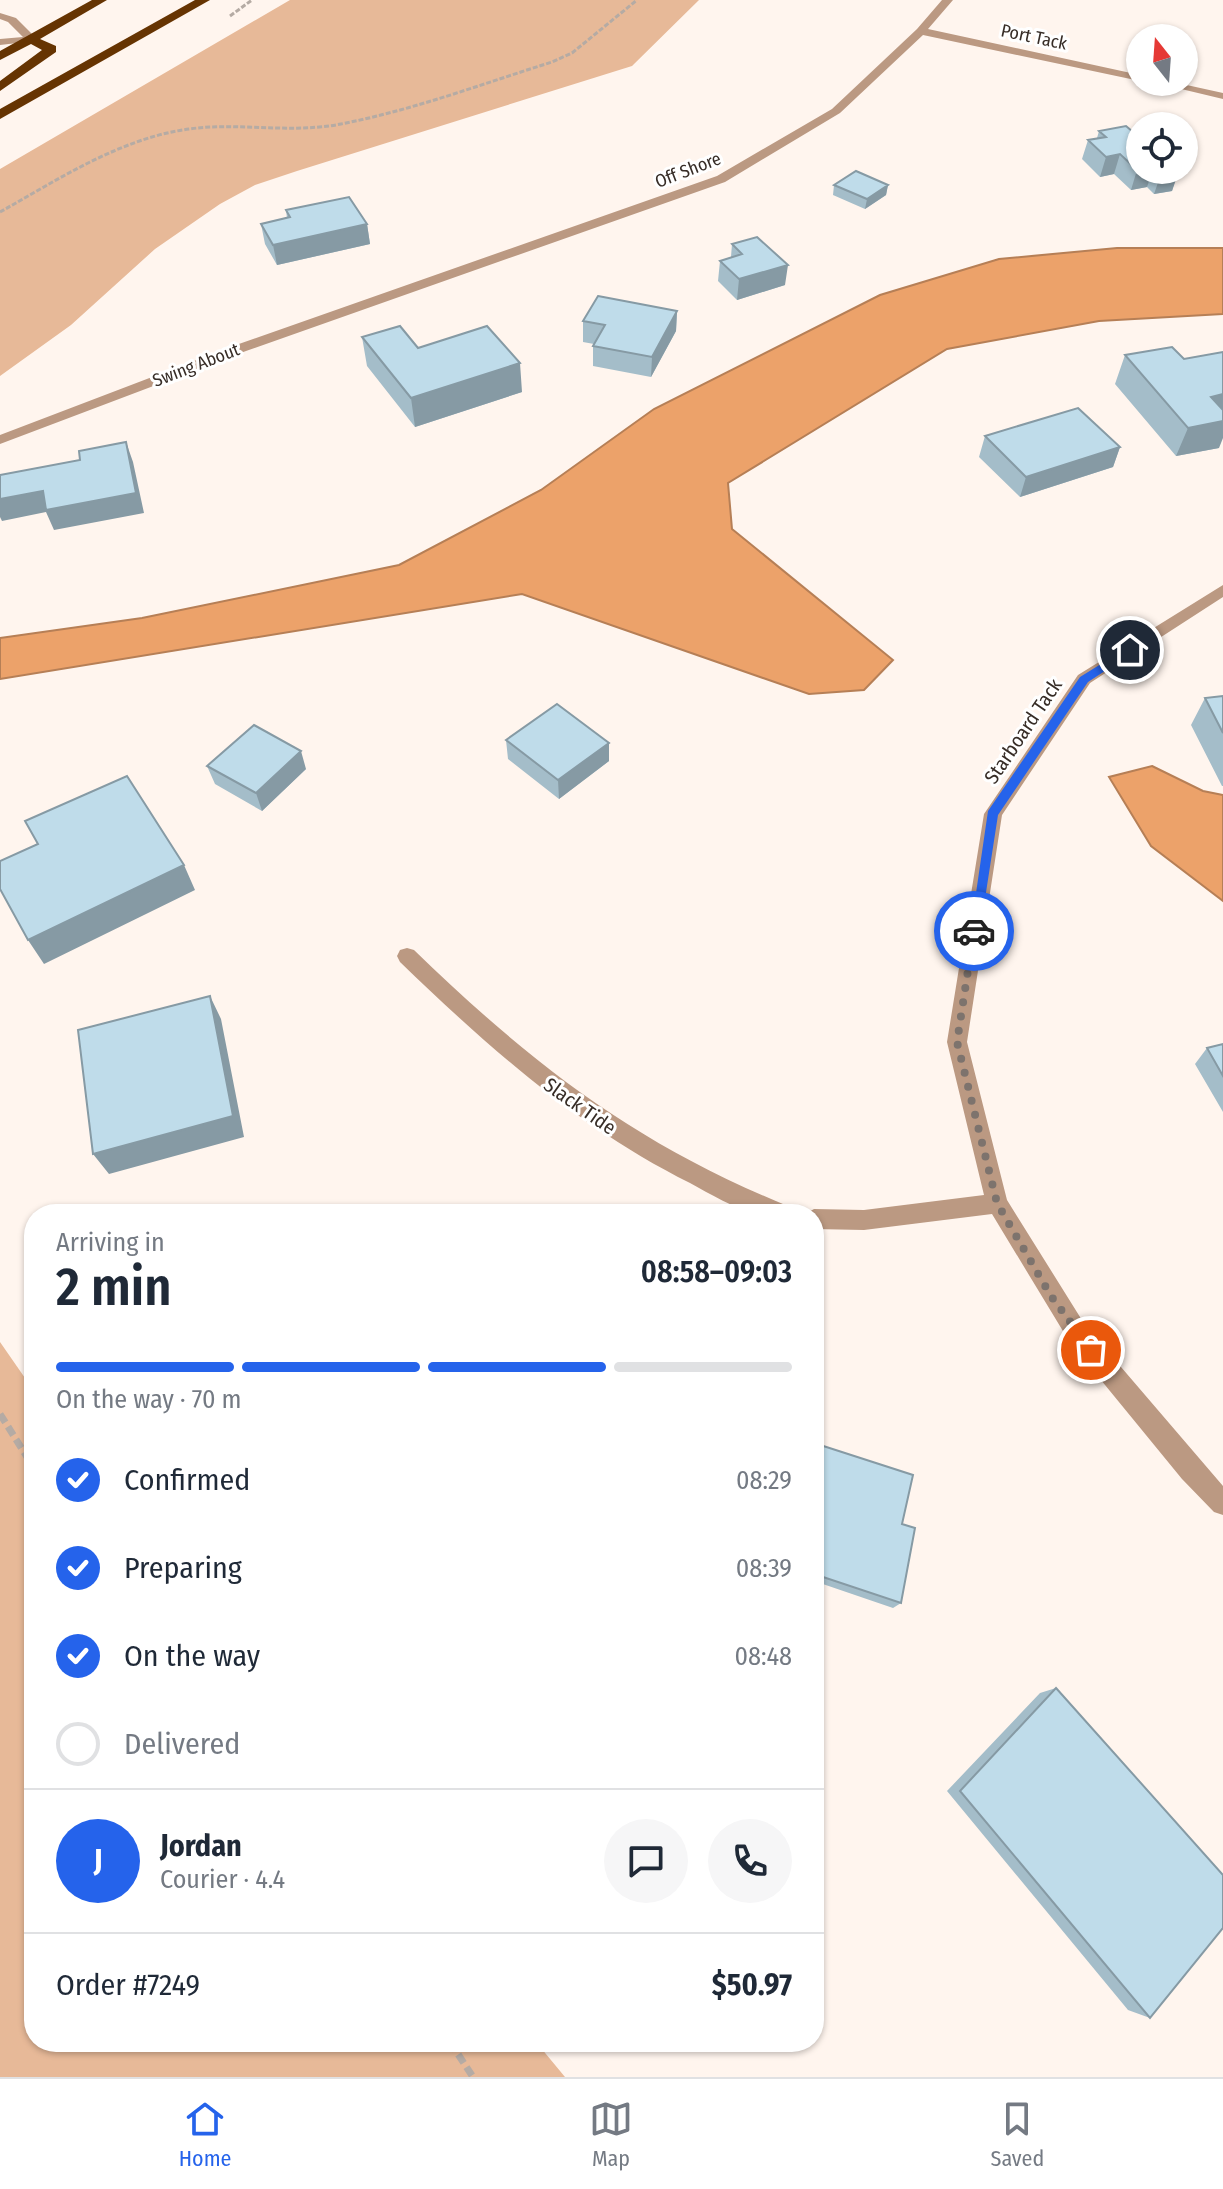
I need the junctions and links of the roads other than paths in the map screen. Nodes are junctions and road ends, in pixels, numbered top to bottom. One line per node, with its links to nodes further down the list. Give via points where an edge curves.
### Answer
1 (101, 0): 6 (highway)
2 (204, 0): 13 (highway)
3 (948, 0): 5 (street, Off Shore)
4 (0, 16): 6 (street)
5 (921, 31): 9 (street, Port Tack); 14 (street, Off Shore, via 836,111 721,179)
6 (31, 39): 7 (street); 8 (highway); 10 (highway, via 51,49)
7 (0, 42)
8 (0, 56)
9 (1126, 75)
10 (0, 87)
11 (1198, 91): 12 (street)
12 (1223, 96)
13 (0, 115)
14 (394, 295): 15 (street, Swing About)
15 (0, 440)
16 (1223, 590): 18 (street, Starboard Tack, via 1084,679 993,814 957,1042)
17 (407, 956): 19 (street, Slack Tide, via 496,1043 607,1127 677,1168)
18 (997, 1203): 20 (street, via 864,1220); 21 (street, via 1077,1333)
19 (759, 1204)
20 (824, 1219)
21 (1223, 1503)

